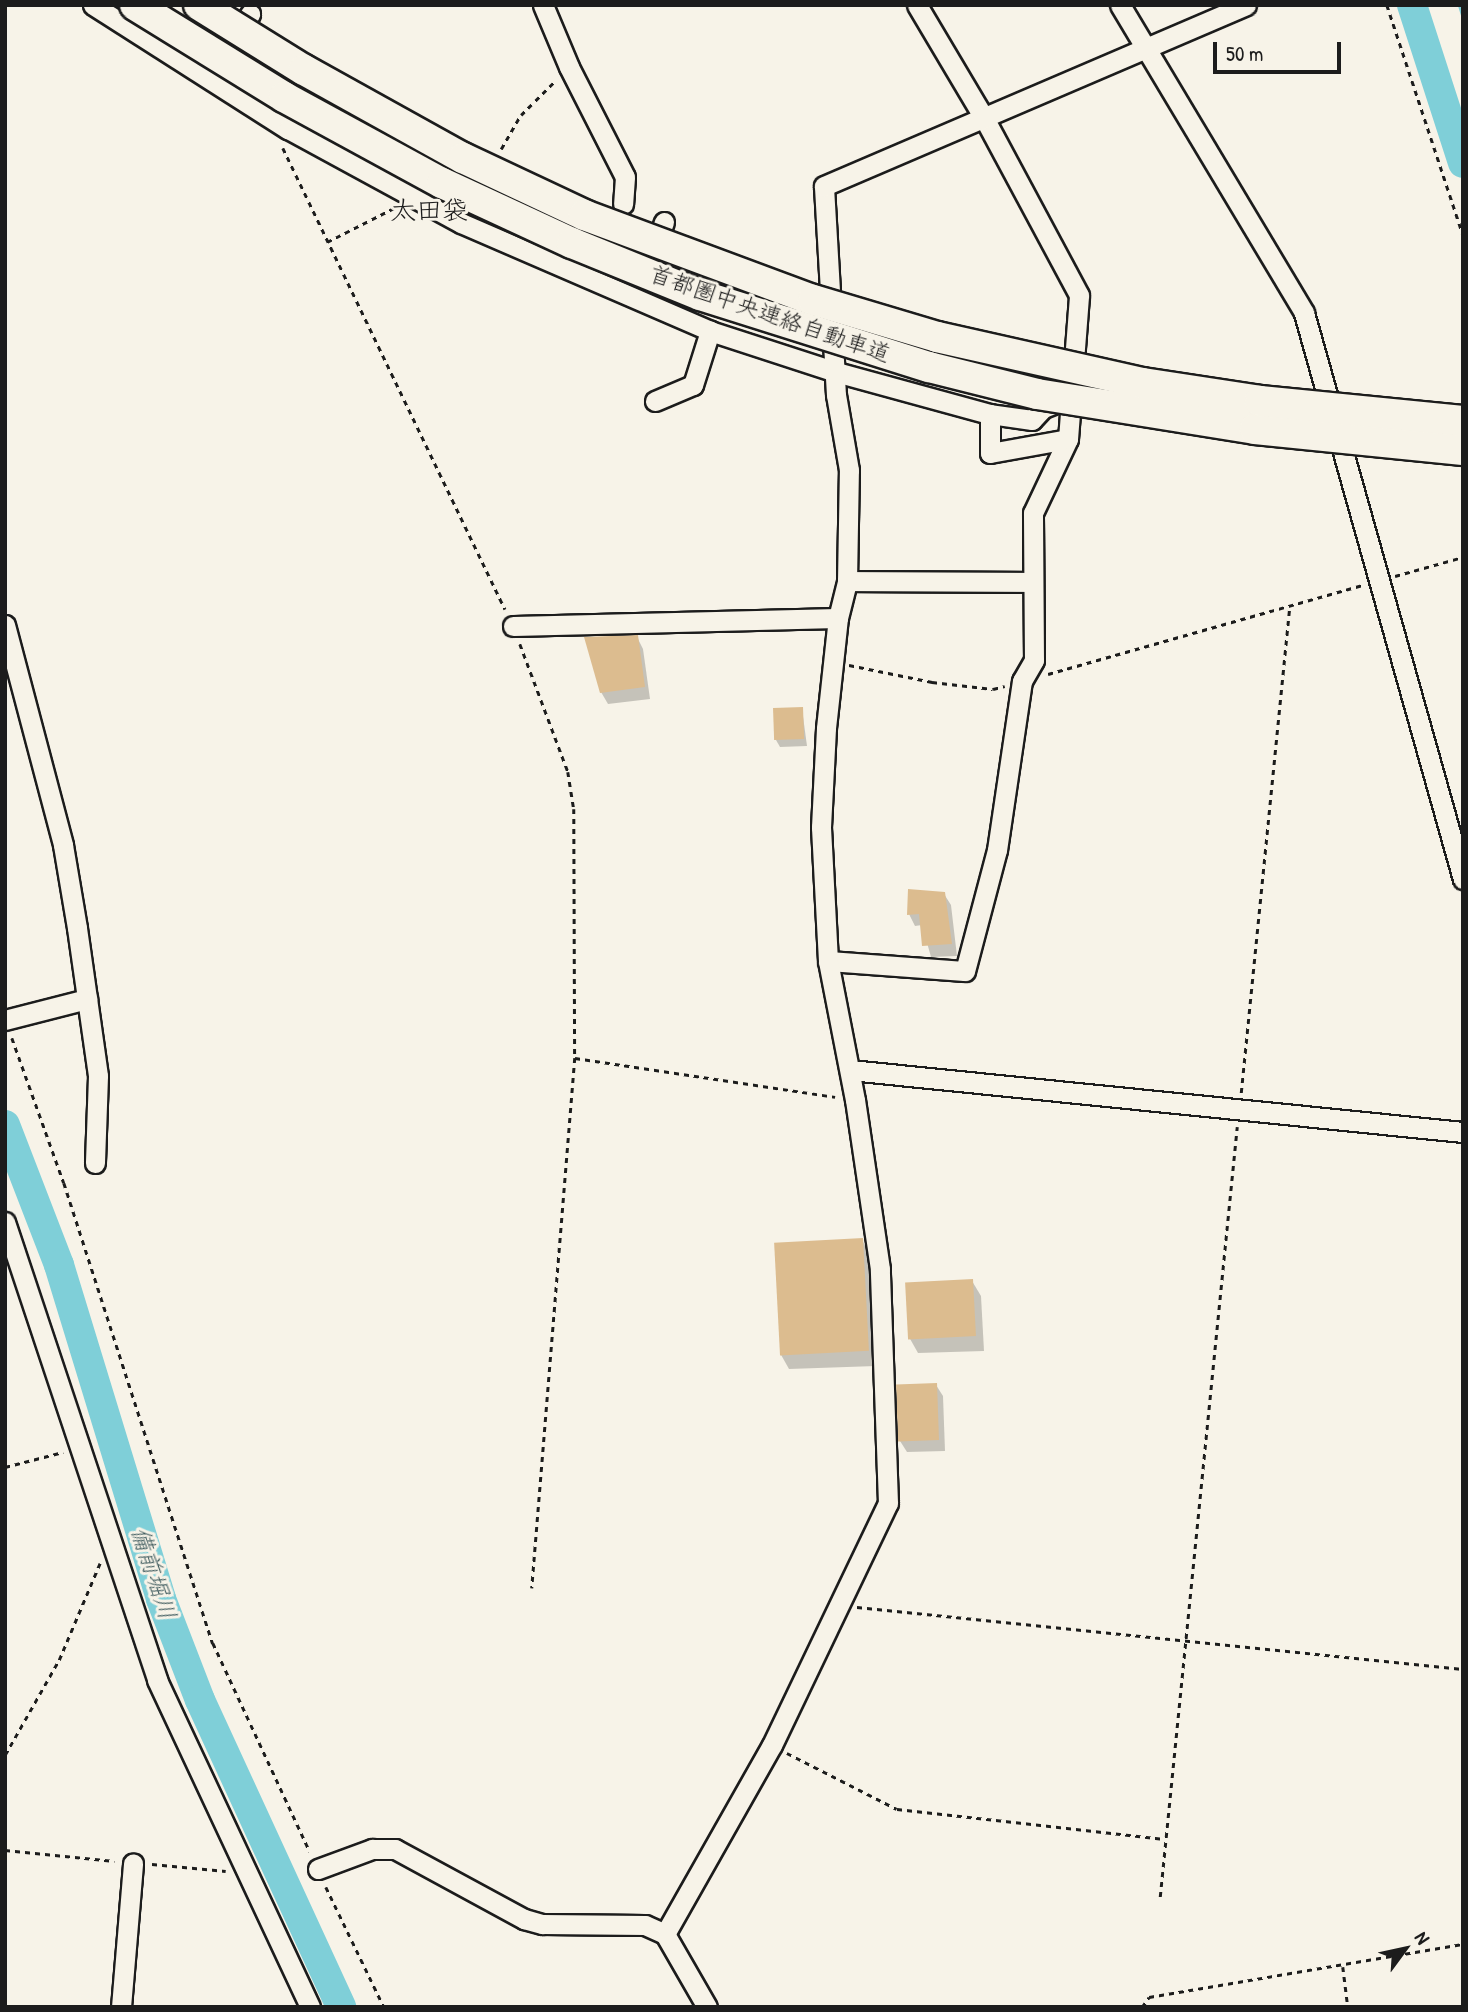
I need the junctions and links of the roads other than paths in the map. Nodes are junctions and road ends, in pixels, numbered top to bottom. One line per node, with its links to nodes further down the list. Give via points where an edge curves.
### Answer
1 (93, 5): 10 (street)
2 (135, 5): 21 (highway, 首都圏中央連絡自動車道, bridge, via 284,97 442,183 701,295 929,367 1037,394 1255,429)
3 (199, 5): 19 (highway, 首都圏中央連絡自動車道, bridge, via 304,71 463,158 584,215 813,300 950,340 1143,383 1286,404)
4 (543, 5): 12 (street, via 625,177)
5 (917, 5): 11 (street)
6 (1120, 5): 9 (street)
7 (1246, 5): 9 (street)
8 (250, 14): 10 (street)
9 (1143, 49): 11 (street); 27 (street, via 1304,313)
10 (210, 81): 14 (street, via 411,199)
11 (984, 118): 15 (street, via 824,186); 16 (street, via 1079,295)
12 (623, 204)
13 (664, 222): 14 (street, via 659,236 693,290)
14 (705, 328): 15 (street); 17 (street, via 693,385)
15 (836, 372): 18 (street); 22 (street, via 849,470)
16 (1071, 396): 18 (street, via 1043,408 1032,420); 20 (street)
17 (655, 401)
18 (990, 414): 20 (street, via 990,453)
19 (1463, 421)
20 (1068, 439): 23 (street, via 1033,513)
21 (1463, 450)
22 (847, 581): 23 (street); 24 (street)
23 (1034, 582): 28 (street, via 1034,660 1022,681 997,850 965,971)
24 (838, 618): 26 (street); 28 (street, via 821,827)
25 (5, 625): 29 (street, via 62,845)
26 (513, 626)
27 (1463, 879)
28 (828, 961): 31 (street)
29 (87, 999): 30 (street); 33 (street, via 98,1076)
30 (8, 1026)
31 (850, 1070): 32 (street); 37 (street, via 880,1269 888,1503 772,1745)
32 (1463, 1132)
33 (95, 1163)
34 (5, 1222): 39 (street, via 173,1720)
35 (133, 1863): 38 (street)
36 (318, 1869): 37 (street, via 372,1849 395,1849 533,1921 645,1925)
37 (665, 1934): 40 (street)
38 (121, 2007)
39 (310, 2007)
40 (707, 2007)

